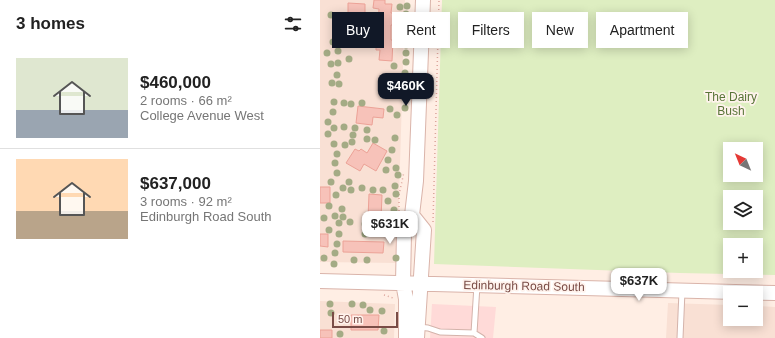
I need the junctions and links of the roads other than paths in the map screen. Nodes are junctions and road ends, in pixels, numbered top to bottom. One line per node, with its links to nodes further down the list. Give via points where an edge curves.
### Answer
1 (423, 0): 2 (main road, via 416,181)
2 (412, 215): 4 (main road, via 404,233); 5 (main road, via 424,230)
3 (320, 281): 4 (main road, Edinburgh Road South)
4 (403, 283): 5 (main road, Edinburgh Road South); 12 (main road, via 406,299)
5 (421, 283): 6 (main road, Edinburgh Road South); 9 (main road)
6 (477, 285): 7 (main road, Edinburgh Road South); 11 (lane)
7 (682, 290): 8 (main road, Edinburgh Road South); 15 (lane)
8 (775, 293)
9 (418, 332): 10 (lane, via 428,328)
10 (440, 332): 11 (lane); 13 (lane)
11 (474, 333): 14 (lane)
12 (406, 338)
13 (439, 338)
14 (482, 338)
15 (680, 338)

